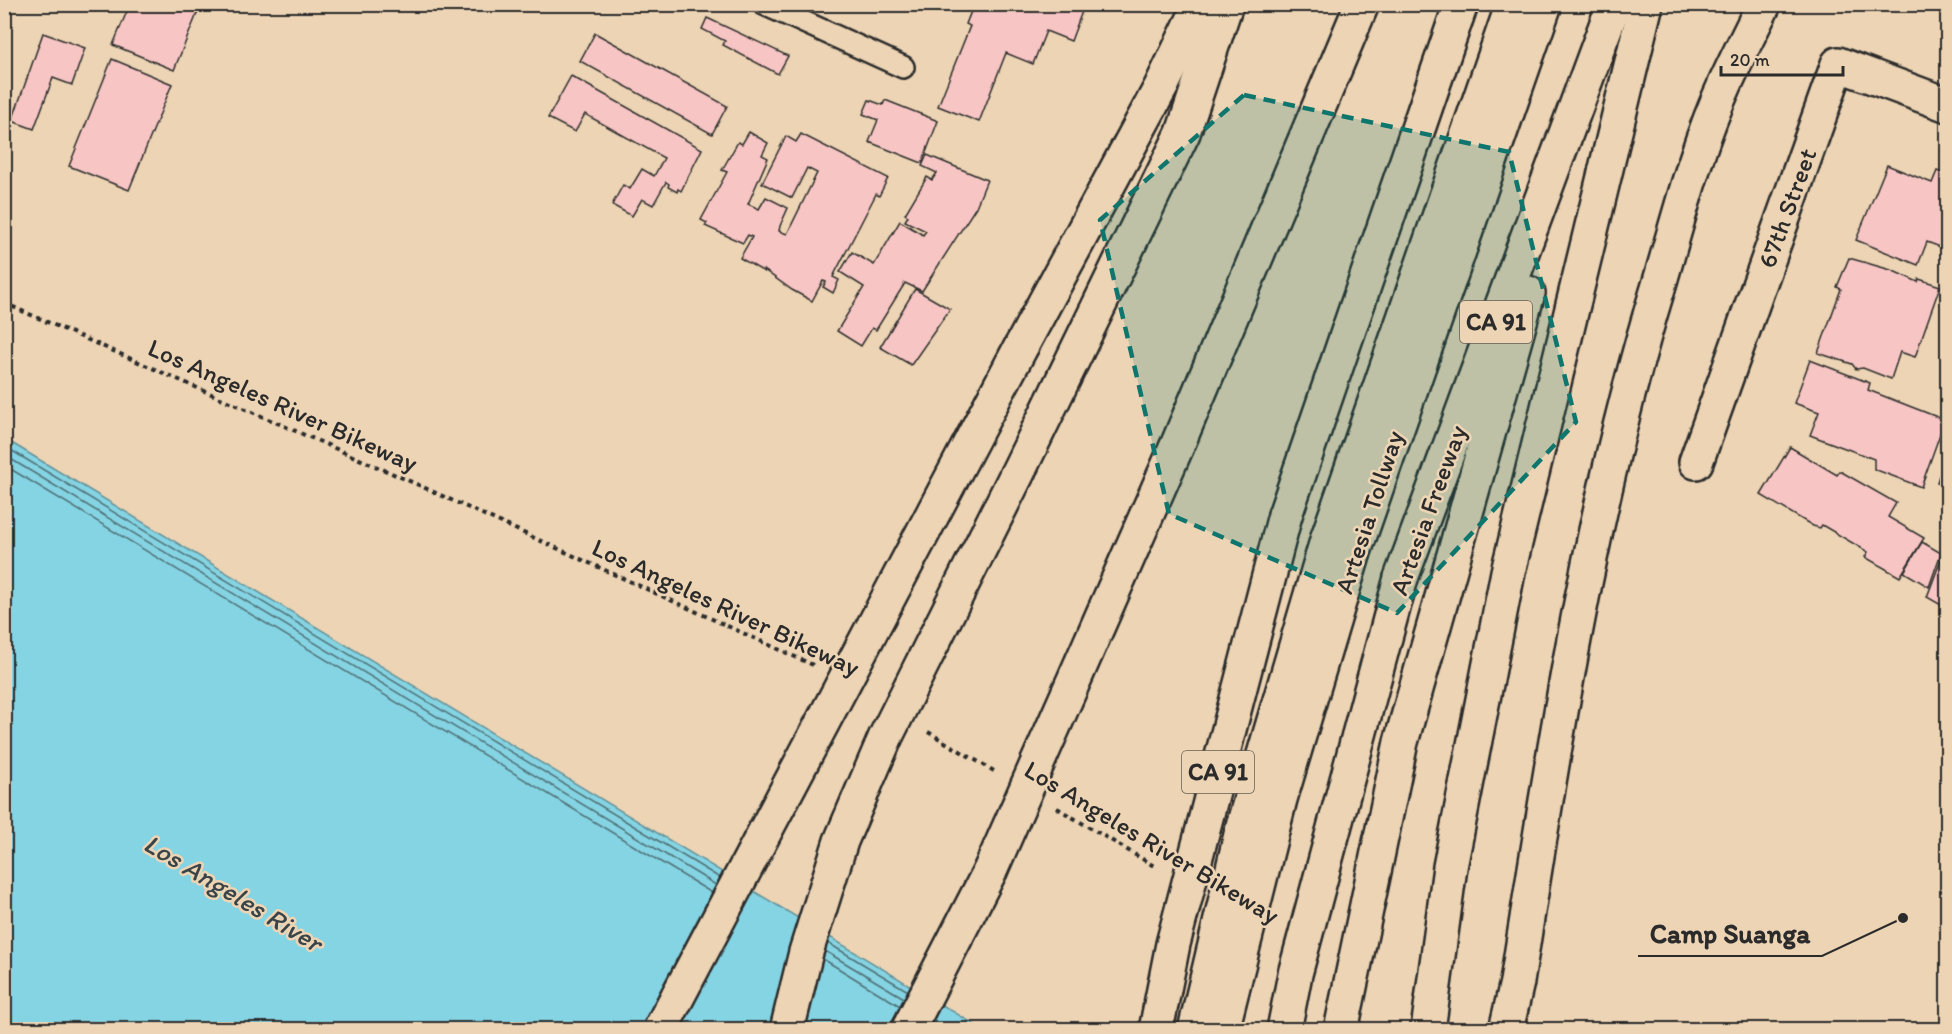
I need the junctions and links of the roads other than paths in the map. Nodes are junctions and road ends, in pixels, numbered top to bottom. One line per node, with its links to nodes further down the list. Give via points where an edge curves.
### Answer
1 (764, 4): 12 (lane)
2 (1201, 4): 18 (main road, bridge, via 1161,87)
3 (1226, 4): 19 (main road, bridge, via 1183,133 886,736 841,841)
4 (1362, 4): 16 (main road, bridge, via 1178,446)
5 (1461, 4): 22 (main road, CA 91, bridge, via 1285,515 1173,944)
6 (1513, 4): 15 (main road, Artesia Tollway)
7 (1545, 4): 15 (main road, Artesia Tollway)
8 (1614, 4): 11 (main road, Artesia Freeway / CA 91)
9 (1646, 4): 27 (main road, via 1508,572 1450,867)
10 (1764, 4): 17 (main road, via 1725,83 1699,152 1636,358 1565,675)
11 (1591, 66): 25 (main road, Artesia Freeway / CA 91, bridge, via 1401,578 1295,974); 26 (main road, bridge, via 1401,742)
12 (903, 67)
13 (1947, 105): 14 (main road, 67th Street, via 1838,64)
14 (1696, 462)
15 (1341, 545): 23 (main road, Artesia Tollway, bridge, via 1243,826); 24 (main road, Artesia Tollway, bridge)
16 (990, 870): 20 (main road); 21 (main road)
17 (1517, 982): 28 (main road); 29 (main road)
18 (660, 1029)
19 (787, 1029)
20 (908, 1029)
21 (929, 1029)
22 (1155, 1029)
23 (1195, 1029)
24 (1222, 1029)
25 (1284, 1029)
26 (1341, 1029)
27 (1428, 1029)
28 (1506, 1029)
29 (1514, 1029)

